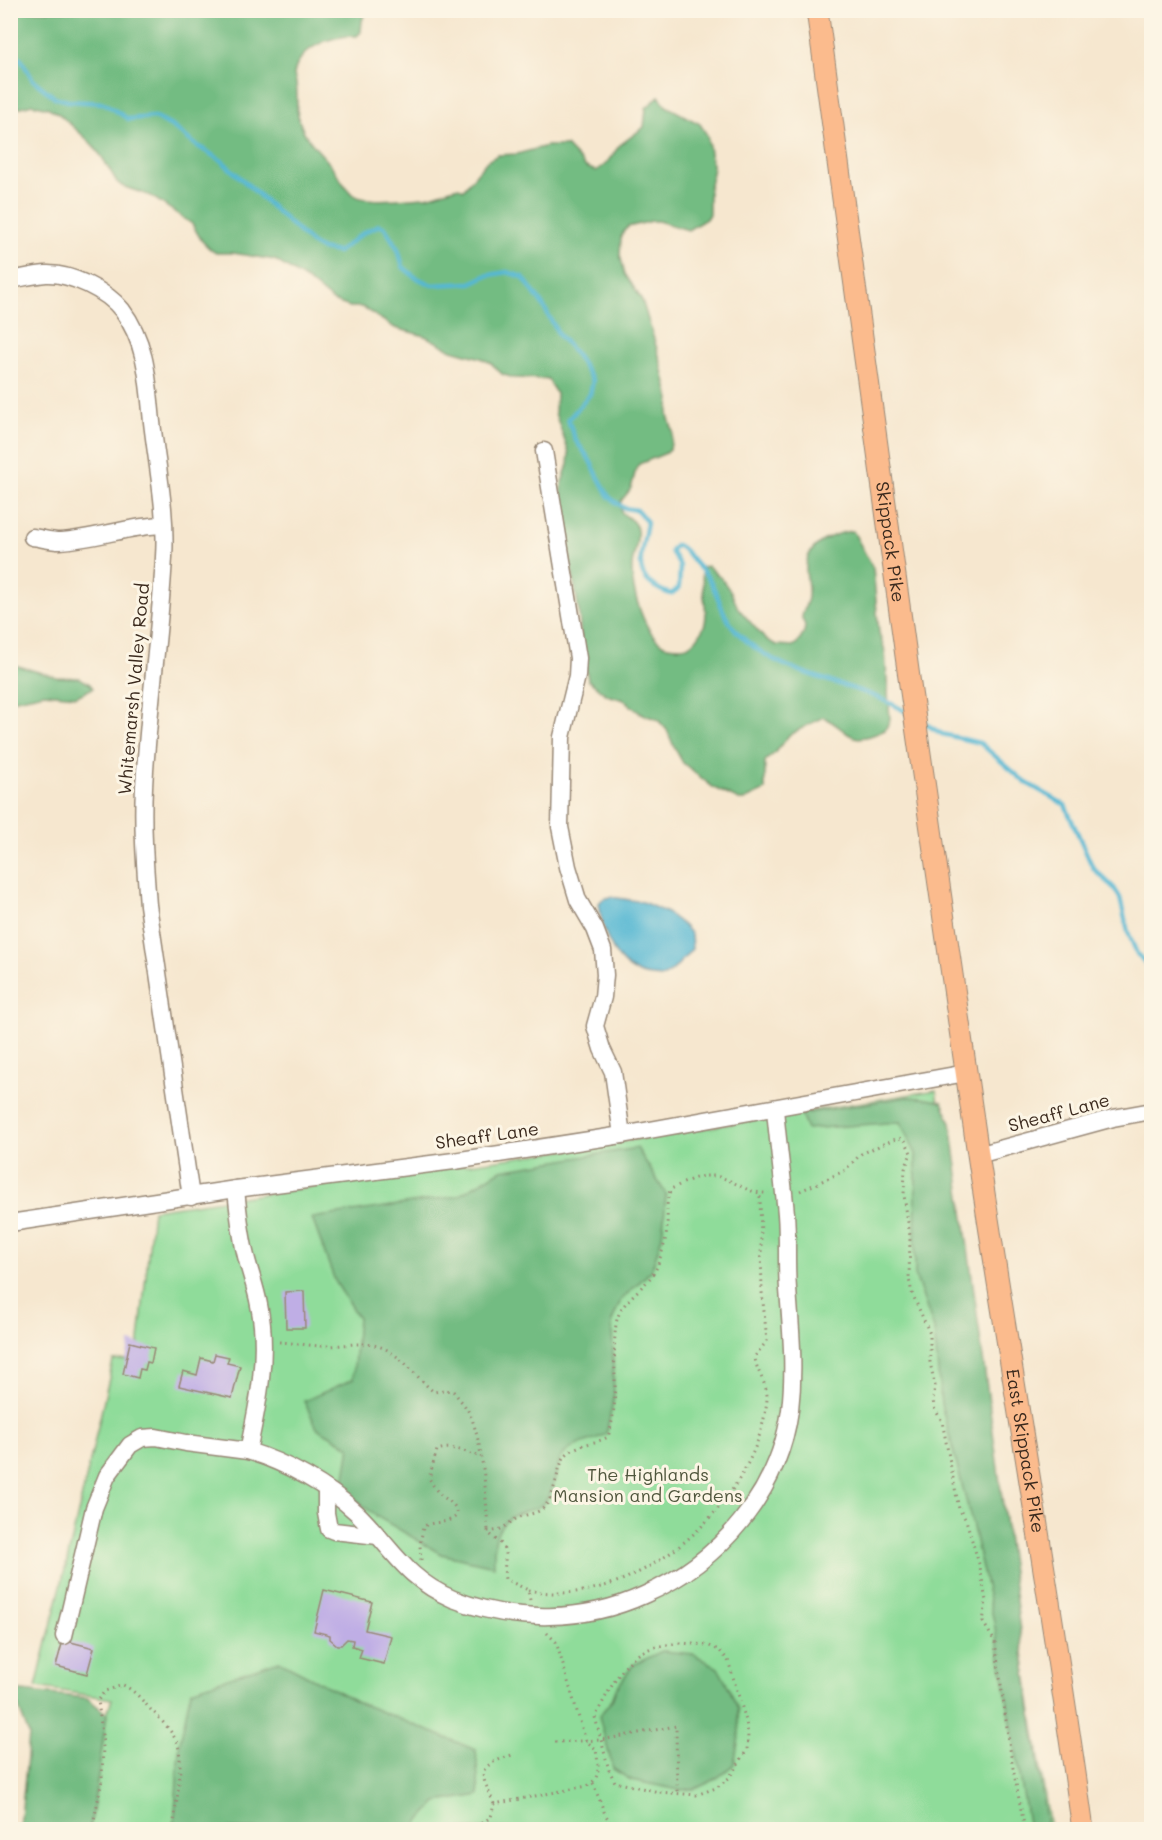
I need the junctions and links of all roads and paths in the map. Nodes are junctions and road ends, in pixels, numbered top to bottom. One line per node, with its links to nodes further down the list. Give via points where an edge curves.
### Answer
1 (817, 10): 6 (main road, Skippack Pike)
2 (10, 280): 4 (street, Whitemarsh Valley Road, via 48,274 80,281 109,296 131,323 145,358)
3 (544, 451): 9 (street, via 578,658 562,737 560,827 578,900 596,929 603,950 603,997 595,1026 613,1072)
4 (163, 525): 5 (street, via 57,541); 13 (street, Whitemarsh Valley Road, via 164,555 144,789 145,857 148,905)
5 (32, 537)
6 (966, 1072): 7 (street, Sheaff Lane); 10 (main road, East Skippack Pike)
7 (775, 1109): 9 (street, Sheaff Lane); 23 (street, via 793,1344 790,1410 769,1478 720,1546 673,1581 601,1610 551,1617)
8 (1152, 1111): 10 (street, Sheaff Lane)
9 (622, 1135): 11 (street, Sheaff Lane)
10 (978, 1155): 36 (main road, East Skippack Pike, via 1062,1675)
11 (236, 1189): 13 (street, Sheaff Lane); 15 (street, via 245,1252 260,1306)
12 (760, 1194): 22 (path, via 767,1341 755,1356 767,1399 748,1465 734,1489 688,1539 640,1572 582,1591 558,1594)
13 (191, 1197): 14 (street, Sheaff Lane)
14 (10, 1223)
15 (262, 1340): 16 (street, via 259,1395); 17 (path, via 305,1346 365,1344 387,1349 434,1392 453,1391 472,1419)
16 (248, 1451): 18 (street); 24 (street, via 156,1437 141,1438 130,1445 107,1476 94,1508)
17 (481, 1457): 19 (path); 21 (path, via 460,1449 437,1450 429,1478 456,1509 456,1516 423,1527)
18 (326, 1489): 20 (street, via 355,1511); 20 (street, via 329,1529)
19 (488, 1531)
20 (378, 1536): 21 (street)
21 (416, 1576): 23 (street, via 457,1600)
22 (528, 1590)
23 (530, 1615): 26 (path, via 556,1642)
24 (64, 1636)
25 (602, 1740): 26 (path); 30 (path, via 615,1782); 30 (path, via 676,1726); 30 (path, via 595,1717 623,1670 639,1654 680,1643 720,1650 728,1660 746,1721 747,1750 729,1778 716,1788 696,1795)
26 (586, 1741): 27 (path); 29 (path, via 596,1749 598,1774)
27 (555, 1742)
28 (512, 1755): 31 (path, via 489,1762 482,1775)
29 (592, 1783): 31 (path); 35 (path)
30 (677, 1792)
31 (494, 1804): 34 (path, via 490,1817)
32 (92, 1830): 33 (path, via 102,1780 98,1700 105,1690 123,1685 131,1688 161,1720 179,1747)
33 (173, 1830)
34 (472, 1830)
35 (615, 1830)
36 (1083, 1830)

